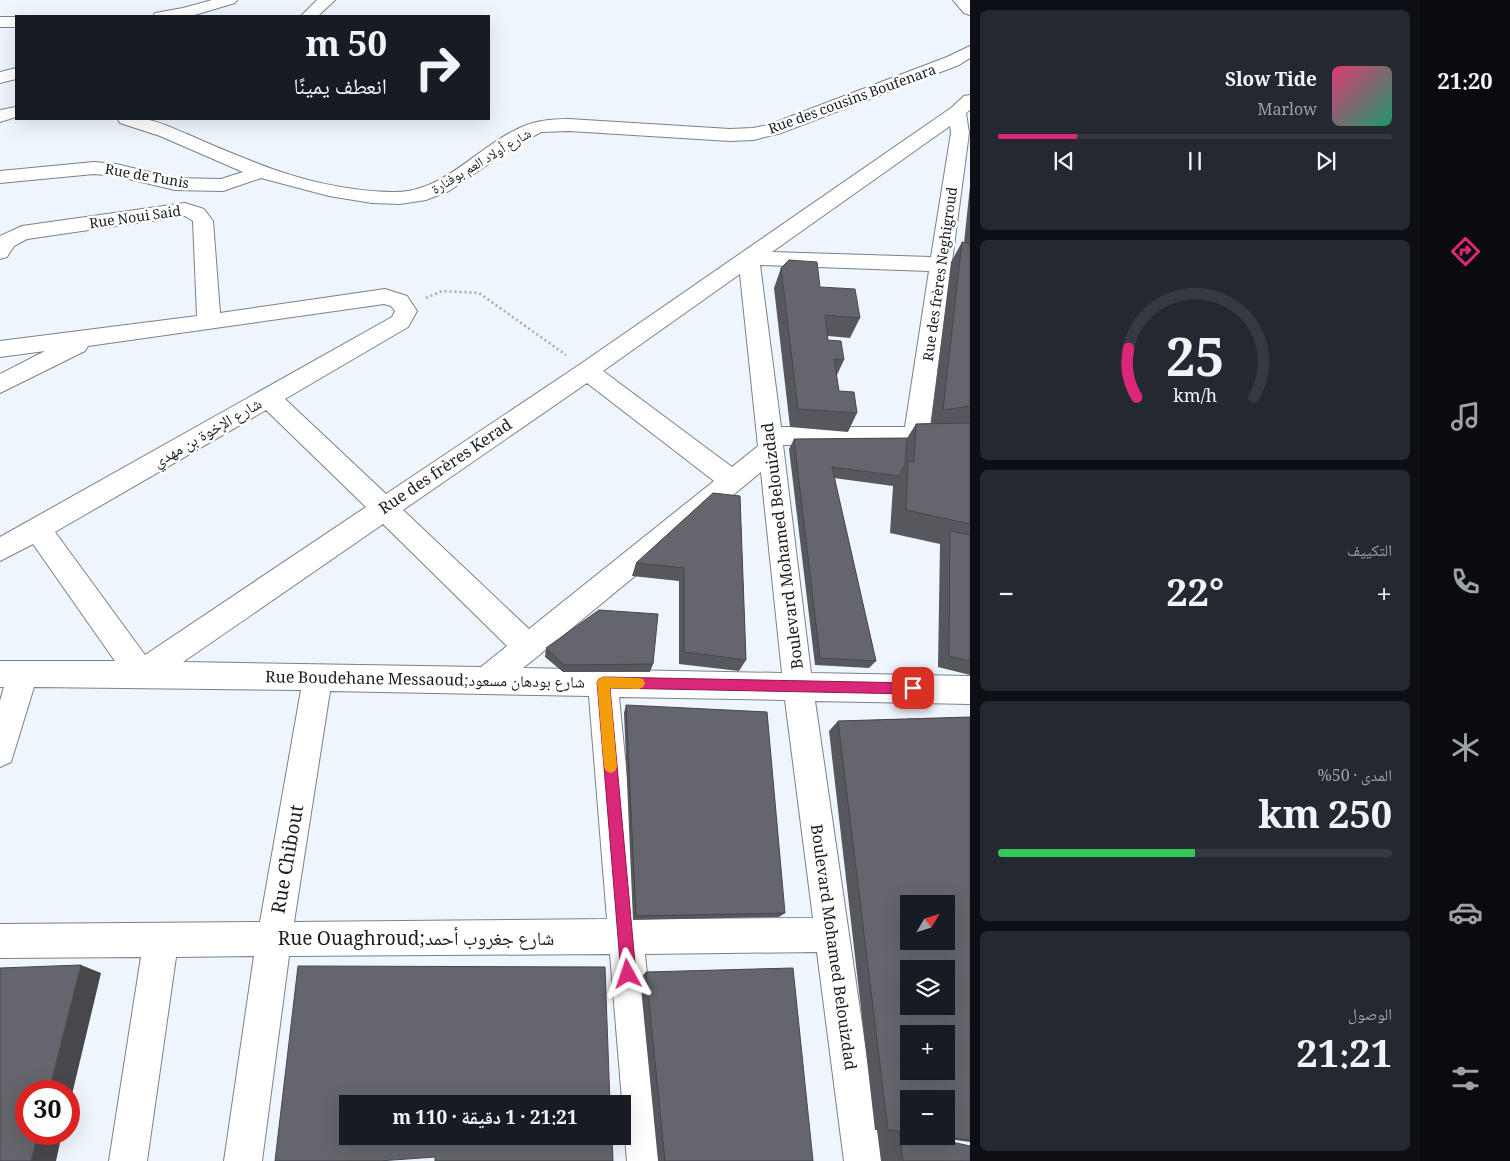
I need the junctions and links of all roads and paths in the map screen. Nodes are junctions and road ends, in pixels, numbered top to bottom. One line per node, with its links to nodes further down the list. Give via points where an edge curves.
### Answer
1 (229, 0): 5 (street)
2 (327, 0): 6 (street)
3 (961, 0): 4 (street)
4 (970, 10)
5 (166, 15)
6 (311, 15)
7 (0, 22): 8 (street)
8 (15, 22)
9 (970, 51): 16 (street, Rue des cousins Boufenara, via 953,61 774,129)
10 (15, 73): 11 (street)
11 (0, 78)
12 (964, 106): 20 (street); 21 (street, Rue des frères Neghigroud)
13 (15, 112): 14 (street)
14 (0, 116)
15 (130, 120): 17 (street, شارع أولاد العم بوفنارة, via 178,136)
16 (730, 135): 17 (street, شارع أولاد العم بوفنارة, via 547,126 516,137 430,193 410,198 387,199 332,191)
17 (261, 172): 18 (street, Rue de Tunis, via 223,185 175,184 94,168)
18 (0, 177)
19 (0, 252): 23 (street, Rue Noui Said, via 7,241 22,233 182,209 192,211 203,221)
20 (749, 258): 21 (street); 26 (street, Rue des frères Kerad); 31 (street, Boulevard Mohamed Belouizdad)
21 (941, 264): 30 (street, Rue des frères Neghigroud)
22 (405, 307): 23 (street, via 395,298 385,296); 26 (path, via 442,291 479,293); 28 (street, شارع الإخوة بن مهدي, via 405,315 400,322)
23 (209, 322): 24 (street)
24 (94, 337): 25 (street); 27 (street)
25 (0, 349)
26 (587, 371): 32 (street); 33 (street, Rue des frères Kerad)
27 (0, 384)
28 (268, 397): 33 (street); 34 (street, شارع الإخوة بن مهدي)
29 (970, 434): 30 (street)
30 (916, 436): 31 (street)
31 (770, 443): 32 (street); 42 (street, Boulevard Mohamed Belouizdad)
32 (732, 481): 36 (street)
33 (384, 508): 36 (street); 37 (street, Rue des frères Kerad)
34 (37, 528): 35 (street, شارع الإخوة بن مهدي); 37 (street)
35 (0, 550)
36 (528, 647): 40 (street)
37 (141, 674): 38 (street, Rue Boudehane Messaoud;شارع بودهان مسعود); 39 (street, Rue Boudehane Messaoud;شارع بودهان مسعود)
38 (318, 677): 40 (street, Rue Boudehane Messaoud;شارع بودهان مسعود); 47 (street, Rue Chibout)
39 (8, 678): 44 (street)
40 (487, 680): 41 (street, Rue Boudehane Messaoud;شارع بودهان مسعود)
41 (604, 682): 42 (street, Rue Boudehane Messaoud;شارع بودهان مسعود); 46 (street)
42 (798, 686): 43 (street, Rue Boudehane Messaoud;شارع بودهان مسعود); 45 (street, Boulevard Mohamed Belouizdad)
43 (970, 690)
44 (0, 752)
45 (831, 935): 46 (street, Rue Ouaghroud;شارع جغروب أحمد); 53 (street, Boulevard Mohamed Belouizdad)
46 (625, 937): 47 (street, Rue Ouaghroud;شارع جغروب أحمد); 52 (street)
47 (274, 938): 48 (street, Rue Ouaghroud;شارع جغروب أحمد); 51 (street, Rue Chibout)
48 (161, 940): 49 (street, Rue Ouaghroud;شارع جغروب أحمد); 50 (street)
49 (0, 941)
50 (128, 1161)
51 (243, 1161)
52 (646, 1161)
53 (863, 1161)

